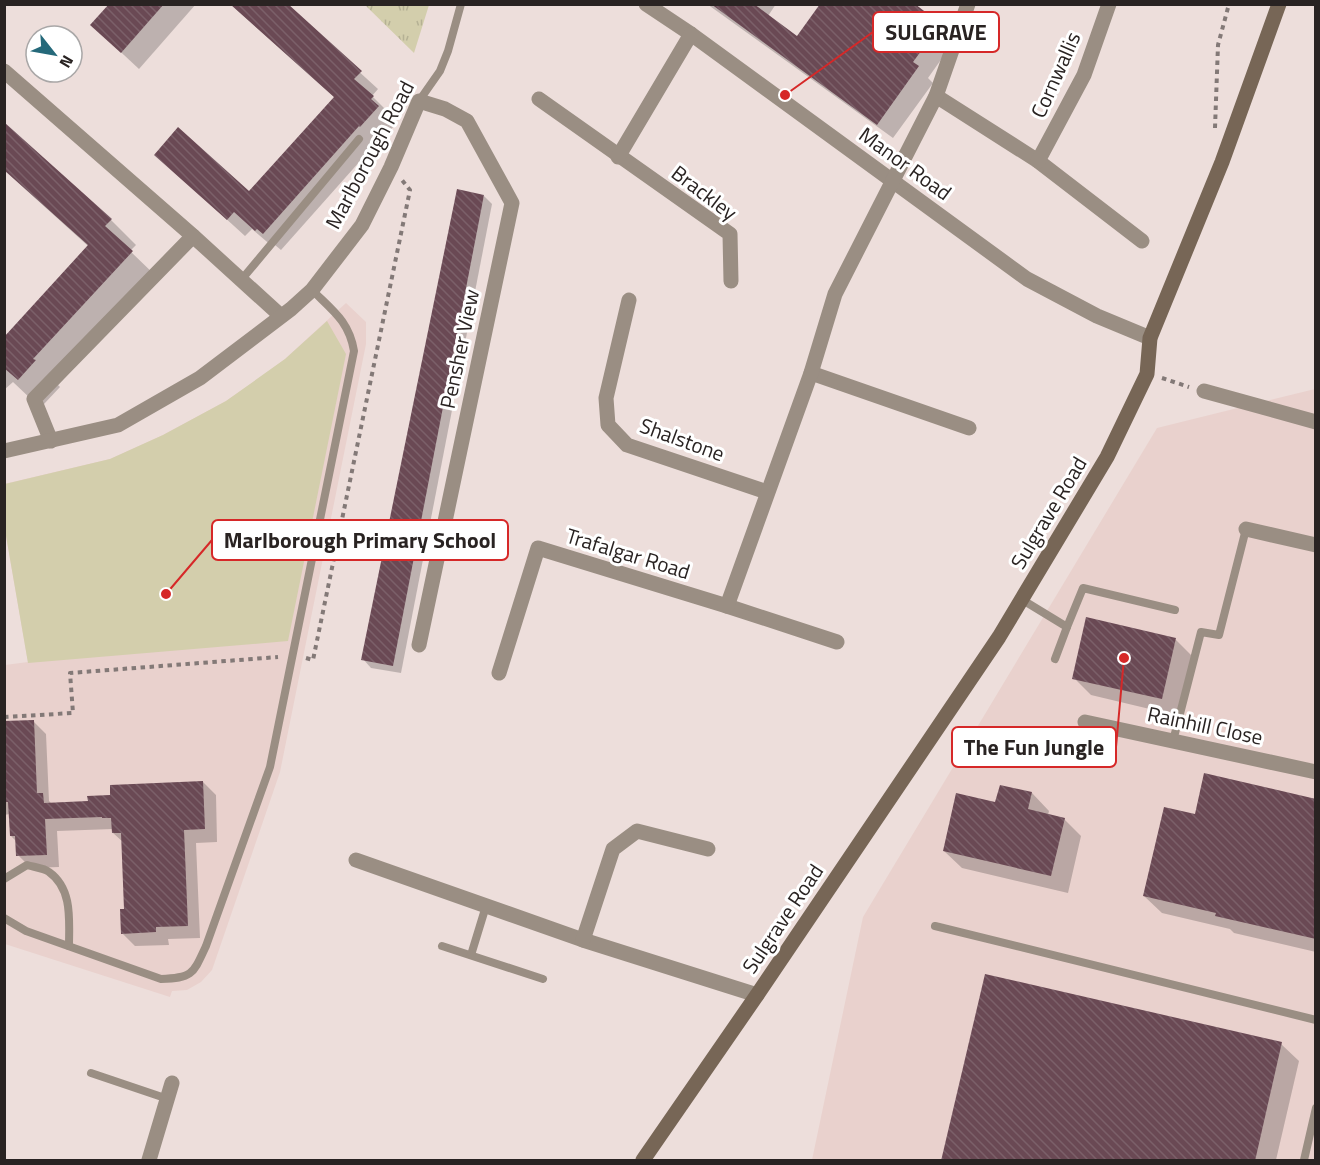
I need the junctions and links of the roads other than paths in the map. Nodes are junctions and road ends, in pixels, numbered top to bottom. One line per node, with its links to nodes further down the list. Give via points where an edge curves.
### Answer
1 (461, 4): 10 (lane, Marlborough Road, via 440,71)
2 (646, 4): 6 (street, Manor Road)
3 (1108, 4): 13 (street, Cornwallis, via 1084,75)
4 (1279, 4): 22 (street, Sulgrave Road, via 1222,162)
5 (963, 7): 8 (street)
6 (691, 34): 12 (street); 14 (street, Manor Road)
7 (4, 70): 15 (street)
8 (936, 96): 13 (street); 14 (street)
9 (539, 99): 12 (street, Brackley)
10 (419, 101): 19 (street, Marlborough Road, via 362,225); 37 (street, Pensher View, via 445,109 467,122 512,203)
11 (359, 139): 17 (lane)
12 (618, 157): 18 (street, Brackley, via 730,234)
13 (1038, 161): 16 (street)
14 (892, 180): 22 (street, Manor Road, via 1027,279 1097,316); 23 (street, via 835,294)
15 (194, 236): 17 (street); 27 (street, via 34,399)
16 (1142, 241)
17 (242, 279): 21 (street)
18 (731, 281)
19 (312, 290): 21 (street, Marlborough Road); 50 (lane, via 344,322 354,351 270,767 206,946 195,970 182,979 160,980)
20 (629, 300): 29 (street, Shalstone, via 606,398 608,425 627,445)
21 (280, 316): 27 (street, Marlborough Road, via 200,378 118,425)
22 (1150, 338): 32 (street, Sulgrave Road, via 1147,374 1107,457)
23 (811, 373): 26 (street); 29 (street)
24 (1204, 391): 25 (street)
25 (1316, 422)
26 (969, 428)
27 (51, 441): 28 (street, Marlborough Road)
28 (4, 451)
29 (767, 492): 33 (street)
30 (1246, 529): 31 (street); 41 (lane, via 1219,635 1201,632)
31 (1316, 545)
32 (1021, 599): 35 (lane); 54 (street, Sulgrave Road)
33 (727, 606): 36 (street, Trafalgar Road); 39 (street, Trafalgar Road, via 538,548)
34 (1175, 610): 35 (lane, via 1083,588)
35 (1067, 627): 38 (lane)
36 (837, 642)
37 (419, 645)
38 (1055, 659)
39 (499, 673)
40 (1085, 722): 41 (street, Rainhill Close)
41 (1173, 741): 42 (street, Rainhill Close)
42 (1316, 771)
43 (708, 849): 49 (street, via 637,831 613,849)
44 (356, 860): 46 (street, Sulgrave Road)
45 (4, 879): 50 (lane, via 27,866 49,871 66,891)
46 (486, 906): 49 (street, Sulgrave Road); 52 (lane)
47 (4, 918): 50 (lane, via 26,931)
48 (935, 926): 55 (lane)
49 (584, 940): 54 (street, Sulgrave Road)
50 (69, 946)
51 (442, 946): 52 (lane)
52 (471, 955): 53 (lane)
53 (543, 979)
54 (757, 995): 61 (street, Sulgrave Road)
55 (1316, 1020)
56 (91, 1073): 58 (lane)
57 (172, 1083): 58 (street)
58 (168, 1099): 60 (street)
59 (1316, 1108): 62 (lane)
60 (149, 1161)
61 (642, 1161)
62 (1304, 1161)

